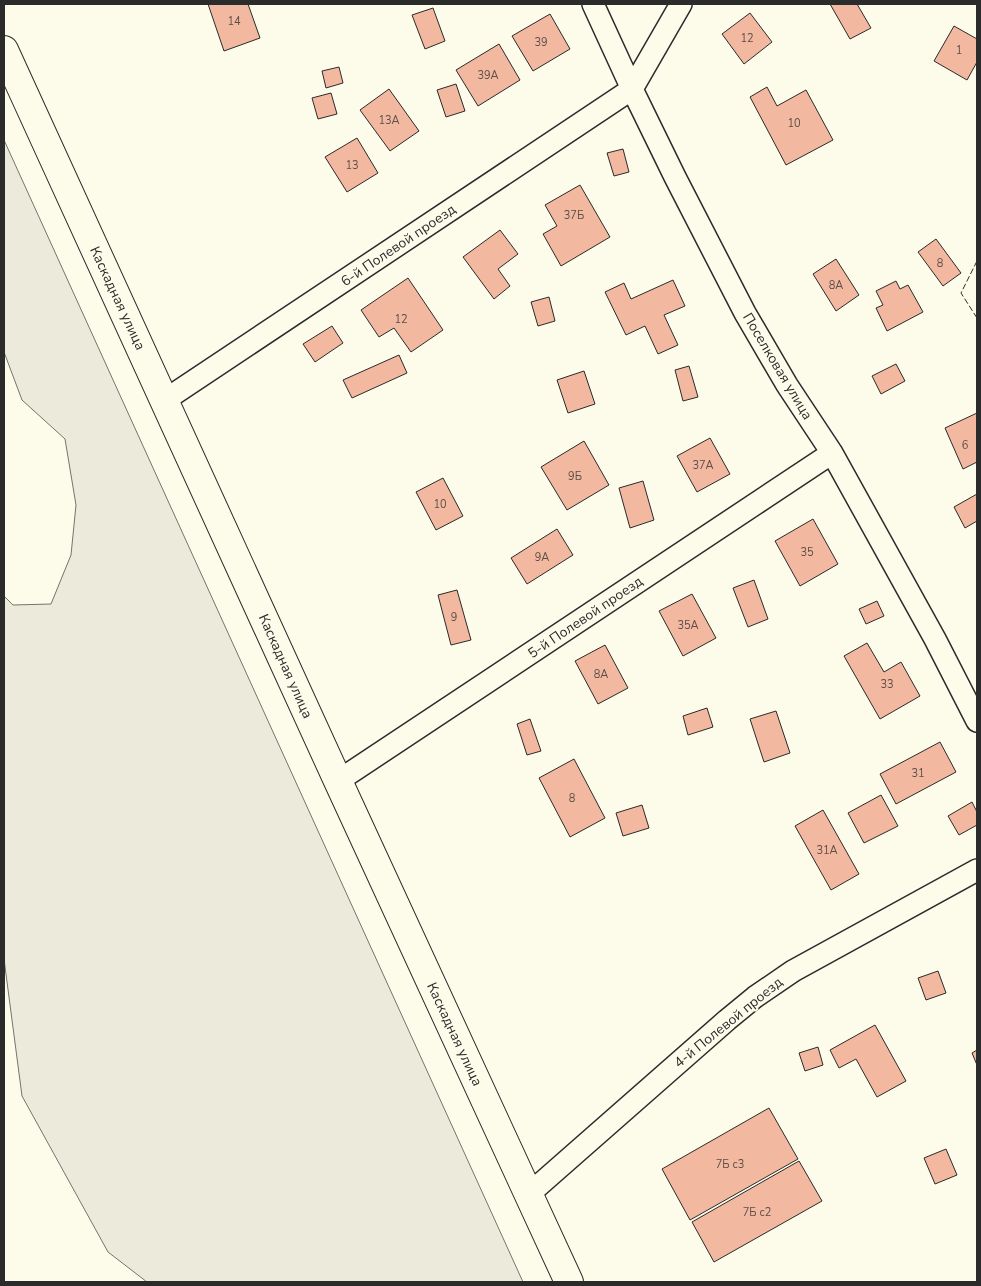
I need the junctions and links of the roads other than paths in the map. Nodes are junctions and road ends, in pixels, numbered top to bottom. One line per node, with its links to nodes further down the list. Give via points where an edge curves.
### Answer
1 (593, 4): 4 (street, Поселковая улица)
2 (681, 4): 4 (street)
3 (4, 50): 5 (street, Каскадная улица)
4 (632, 89): 5 (street, 6-й Полевой проезд); 6 (street, Поселковая улица, via 745,312 787,385)
5 (165, 400): 8 (street, Каскадная улица)
6 (832, 453): 7 (street, Поселковая улица); 8 (street, 5-й Полевой проезд)
7 (977, 721)
8 (338, 781): 10 (street, Каскадная улица)
9 (977, 870): 10 (street, 4-й Полевой проезд, via 793,970 755,997)
10 (529, 1194): 11 (street, Каскадная улица)
11 (569, 1282)

